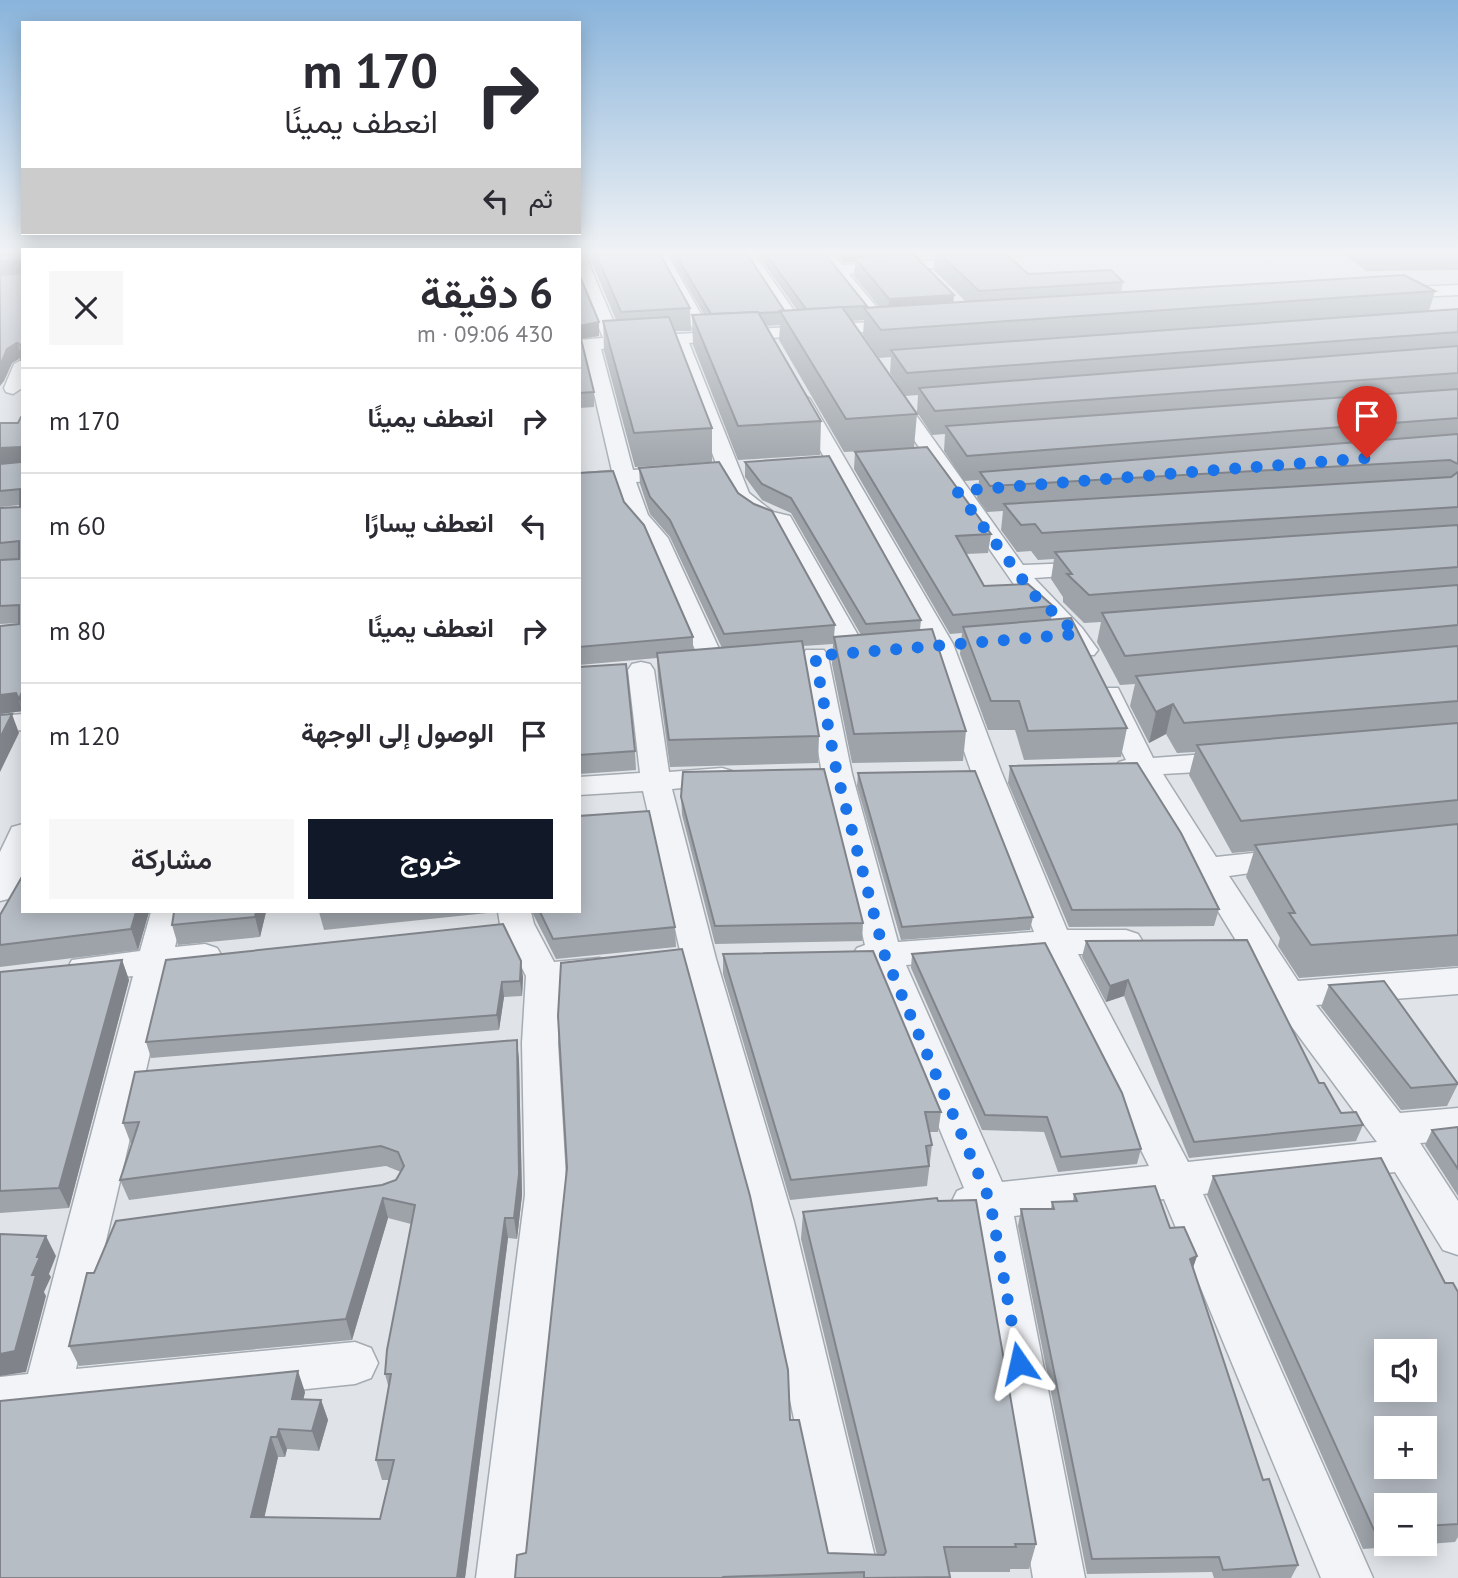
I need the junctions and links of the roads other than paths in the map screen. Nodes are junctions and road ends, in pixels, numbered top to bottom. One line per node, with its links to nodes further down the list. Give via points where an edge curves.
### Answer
1 (608, 328): 10 (street)
2 (700, 328): 8 (street)
3 (798, 328): 6 (street)
4 (847, 328): 5 (street); 6 (street); 24 (street, via 873,367 913,404 929,450 971,490 994,521)
5 (853, 328)
6 (800, 331): 7 (street)
7 (764, 333): 8 (street); 12 (street)
8 (705, 336): 9 (street)
9 (678, 338): 10 (street); 20 (street)
10 (613, 342): 11 (street)
11 (585, 344): 21 (street)
12 (777, 357)
13 (21, 368): 15 (street)
14 (790, 380): 17 (street)
15 (12, 388)
16 (863, 460): 17 (street)
17 (836, 461): 18 (street); 44 (street, via 941,644 985,771)
18 (809, 463)
19 (757, 467): 20 (street)
20 (730, 469): 21 (street); 48 (street, via 739,496 765,517 782,521 866,650 802,657)
21 (624, 477): 22 (street); 28 (street, via 638,517 657,538)
22 (581, 480)
23 (1114, 565): 24 (street)
24 (1017, 572): 25 (street, via 1034,595)
25 (1091, 633): 26 (street); 32 (street, via 1124,696)
26 (1036, 637)
27 (738, 662): 28 (street)
28 (665, 668): 35 (street)
29 (21, 722): 30 (street)
30 (0, 724)
31 (1267, 758): 32 (street)
32 (1143, 768): 33 (street); 39 (street)
33 (1104, 769)
34 (753, 777): 35 (street)
35 (655, 779): 36 (street); 65 (street, via 699,960)
36 (581, 786)
37 (21, 839): 40 (street)
38 (1319, 856): 39 (street)
39 (1208, 868): 43 (street)
40 (0, 890)
41 (167, 913): 50 (street)
42 (507, 921): 53 (street)
43 (1255, 941): 46 (street); 55 (street)
44 (1055, 942): 45 (street); 48 (street); 60 (street)
45 (1162, 942)
46 (1215, 942)
47 (235, 953): 50 (street)
48 (885, 956): 49 (street); 61 (street)
49 (832, 957)
50 (154, 961): 52 (street); 57 (street)
51 (634, 966): 53 (street)
52 (51, 973)
53 (544, 976): 71 (street, via 526,1044 546,1195)
54 (1458, 981): 55 (street)
55 (1288, 995): 59 (street)
56 (167, 1074): 57 (street)
57 (125, 1077): 66 (street)
58 (1458, 1124): 59 (street)
59 (1398, 1142): 60 (street); 67 (street)
60 (1176, 1179): 61 (street); 74 (street)
61 (990, 1201): 62 (street); 73 (street)
62 (936, 1206)
63 (813, 1218): 65 (street)
64 (128, 1222): 66 (street)
65 (773, 1222): 72 (street)
66 (87, 1227): 69 (street)
67 (1458, 1237)
68 (355, 1363): 69 (street)
69 (46, 1395): 70 (street)
70 (0, 1399)
71 (502, 1578)
72 (854, 1578)
73 (1059, 1578)
74 (1347, 1578)

